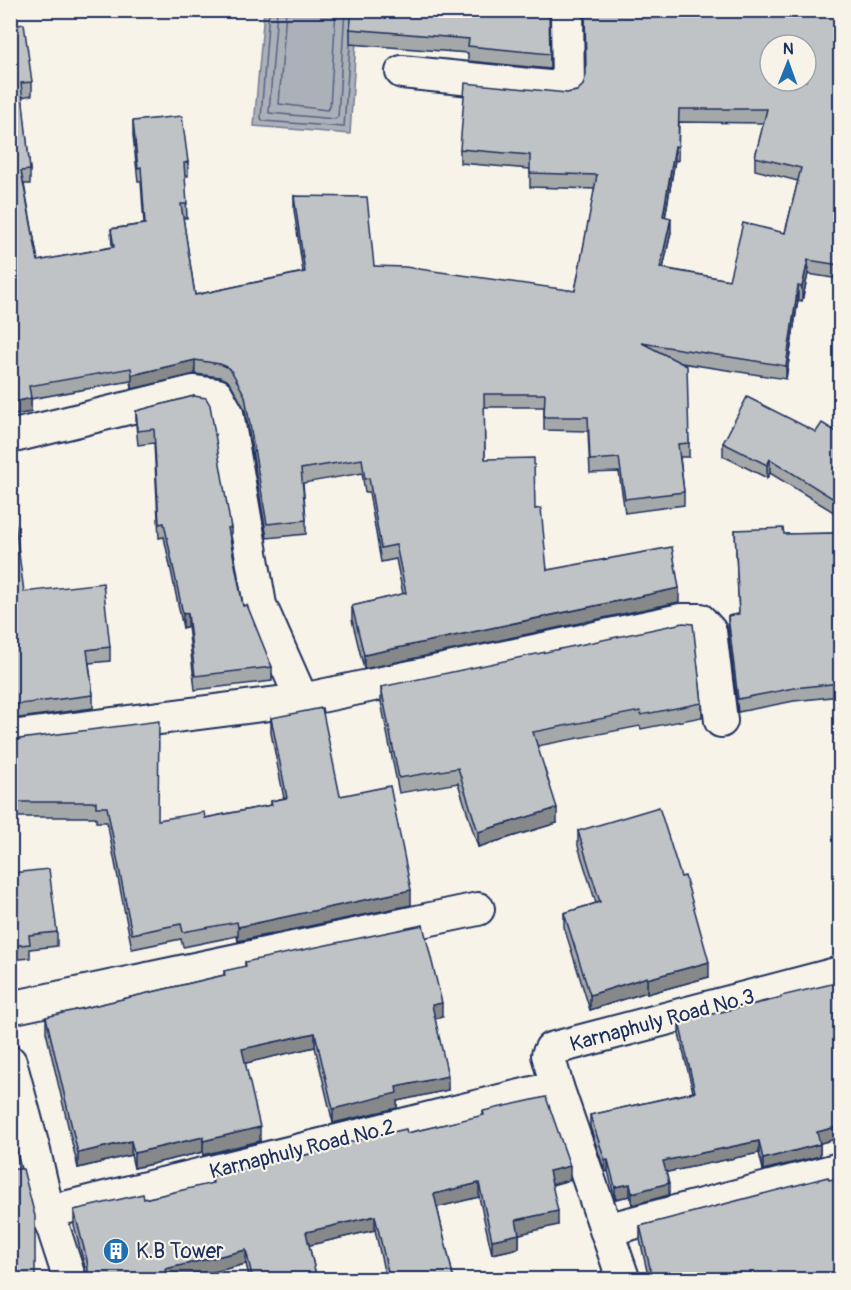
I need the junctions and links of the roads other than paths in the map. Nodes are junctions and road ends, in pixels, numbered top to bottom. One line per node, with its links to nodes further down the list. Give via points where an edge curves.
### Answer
1 (567, 10): 2 (street, via 568,89)
2 (402, 72)
3 (10, 437): 4 (street, via 193,392 217,395 227,413 260,605)
4 (302, 700): 5 (street, via 681,620 700,620 710,631); 6 (street)
5 (721, 721)
6 (10, 737)
7 (478, 909): 9 (street)
8 (840, 973): 11 (street, Karnaphuly Road No.3, via 551,1049 548,1055)
9 (10, 1008)
10 (10, 1062): 12 (street)
11 (557, 1087): 14 (street, Karnaphuly Road No.2); 15 (street, Karnaphuly Road No.3)
12 (22, 1150): 14 (street)
13 (840, 1169): 15 (street)
14 (48, 1212): 17 (street)
15 (606, 1230): 16 (street, Karnaphuly Road No.3)
16 (621, 1279)
17 (69, 1280)

